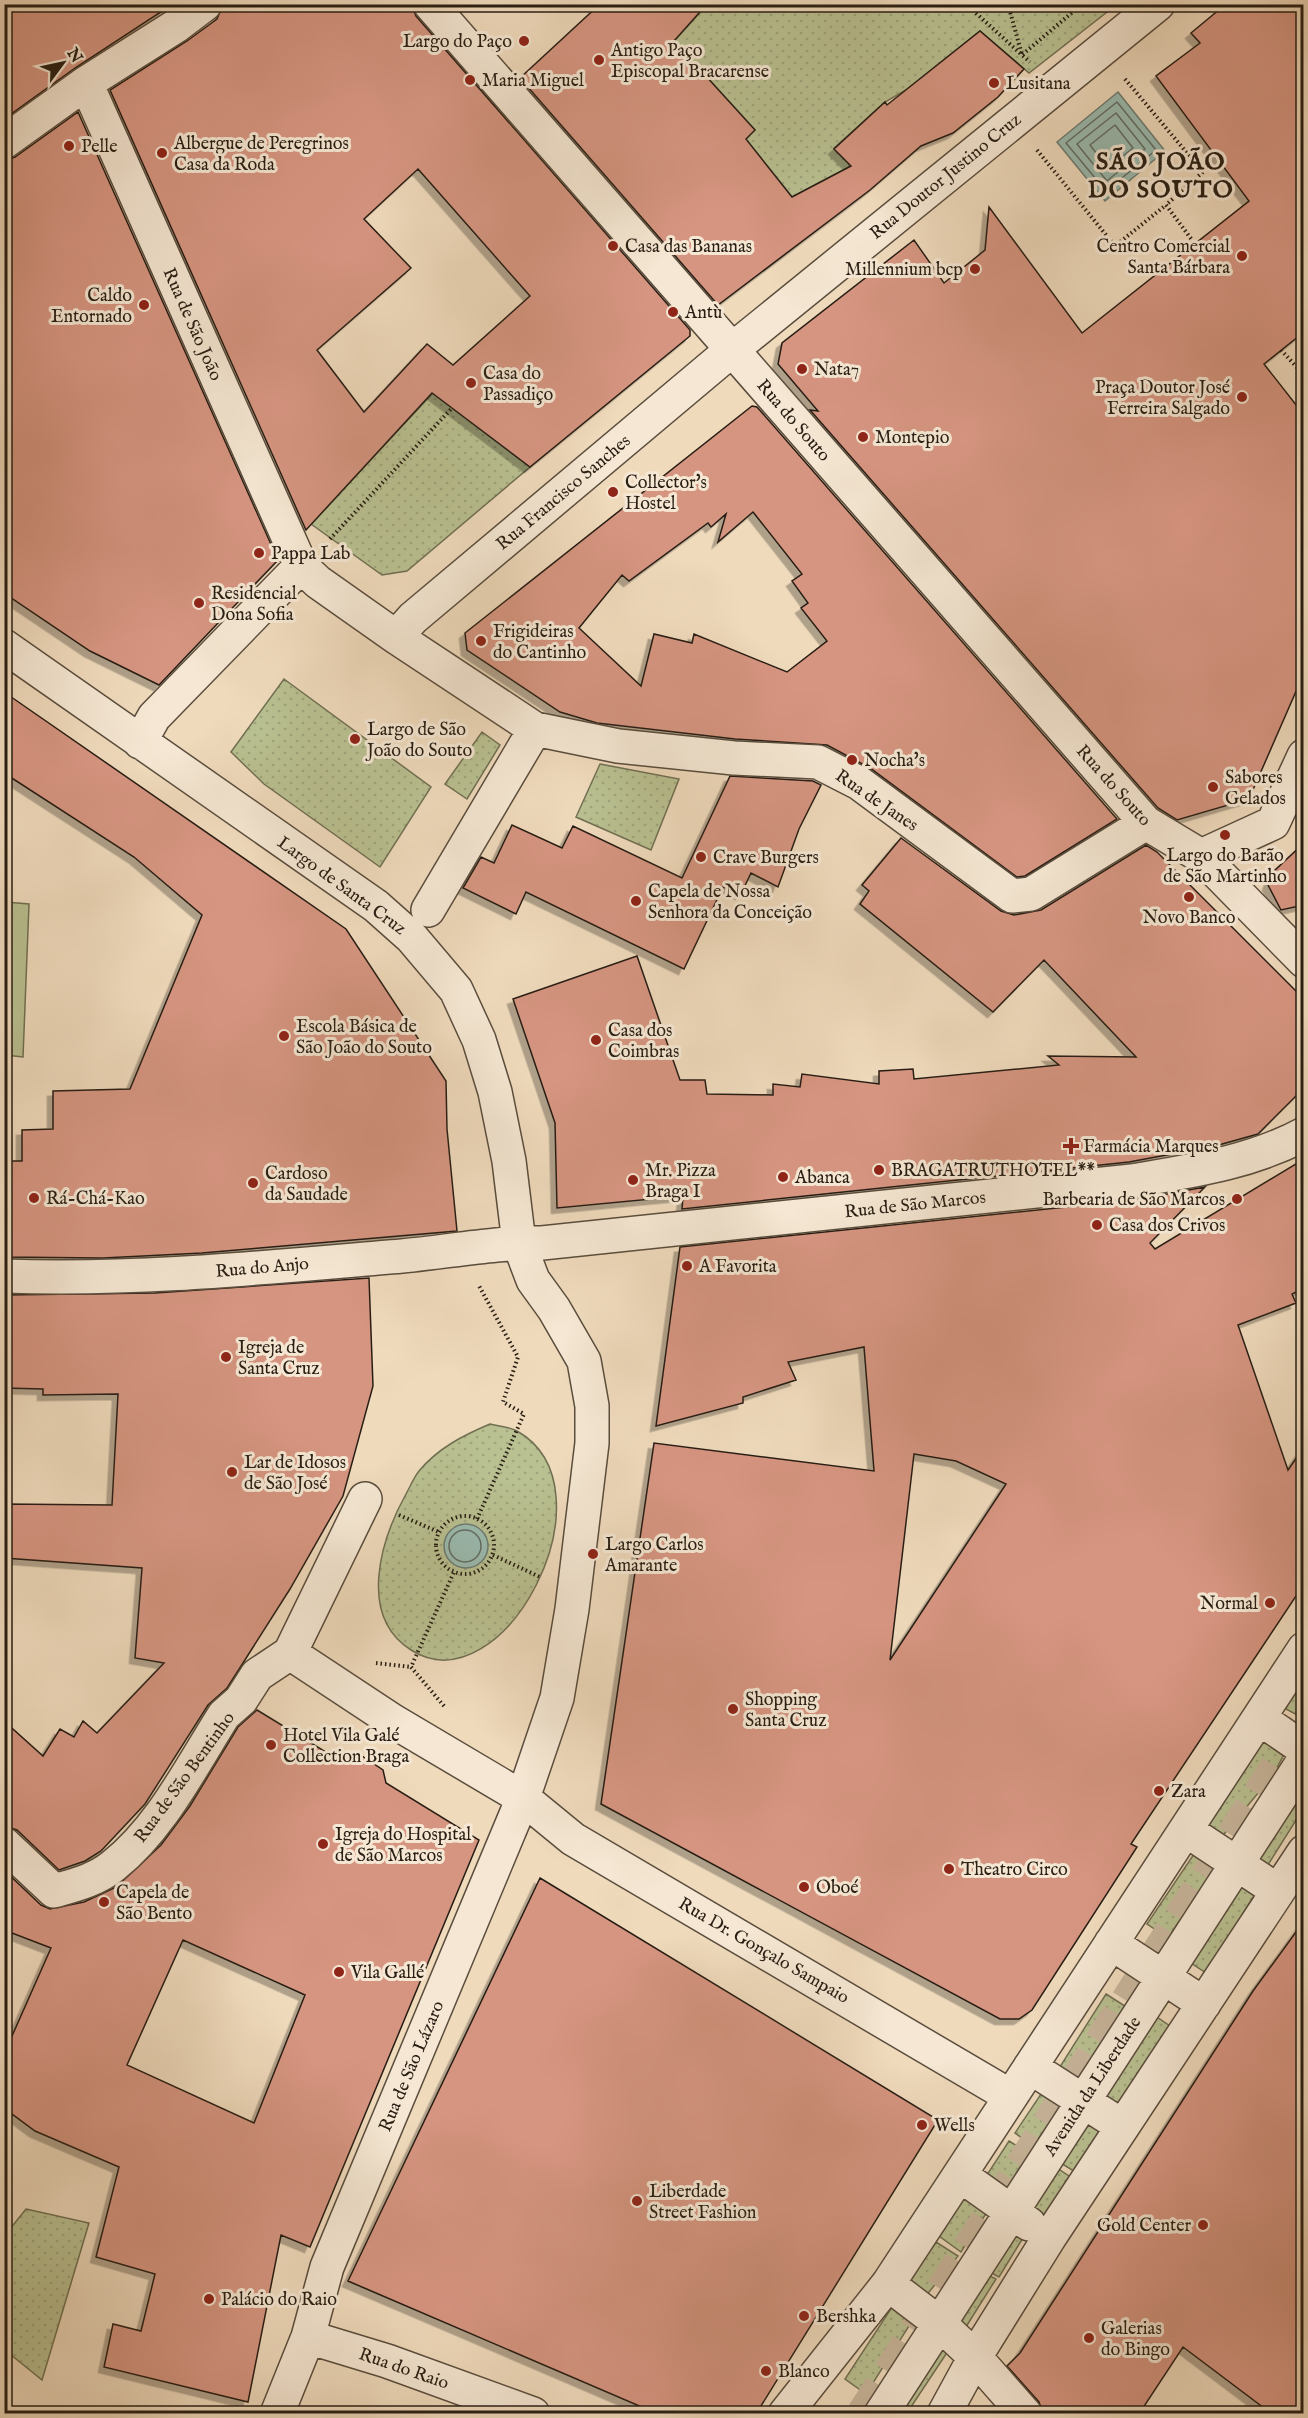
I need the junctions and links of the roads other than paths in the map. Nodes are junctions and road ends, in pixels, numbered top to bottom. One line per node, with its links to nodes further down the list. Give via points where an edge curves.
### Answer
1 (205, 4): 4 (street)
2 (1158, 4): 6 (street, Rua Doutor Justino Cruz)
3 (432, 5): 6 (street, Rua do Souto)
4 (86, 82): 5 (street); 7 (street, Rua de São João)
5 (4, 142)
6 (732, 349): 8 (street, Rua Francisco Sanches, via 413,618); 13 (street, Rua do Souto)
7 (310, 574): 8 (street); 11 (street, via 154,717)
8 (396, 637): 10 (street)
9 (4, 646): 11 (street, Largo de Santa Cruz)
10 (525, 723): 13 (street, Rua de Janes, via 618,746 734,759 818,762 859,783 1012,896 1031,894); 15 (street)
11 (140, 742): 18 (street, Largo de Santa Cruz, via 376,906 412,938 456,990 479,1040 495,1092 510,1161)
12 (1304, 756): 14 (street, via 1273,823)
13 (1151, 827): 14 (street)
14 (1202, 856): 16 (street)
15 (429, 910)
16 (1304, 961)
17 (1304, 1134): 18 (street, Rua de São Marcos, via 1281,1146 1215,1167 1132,1181)
18 (519, 1243): 19 (street, Rua do Anjo, via 468,1251 183,1274); 26 (street, via 533,1280 584,1361 591,1443 557,1698)
19 (4, 1276)
20 (365, 1499): 22 (street)
21 (1304, 1649): 23 (street)
22 (290, 1653): 26 (street, via 393,1721); 28 (street, Rua de São Bentinho, via 257,1675 241,1700 224,1715 142,1840 111,1867 86,1882 54,1891)
23 (1259, 1718): 24 (street); 27 (street)
24 (1304, 1749)
25 (1304, 1760): 30 (street, Avenida da Liberdade)
26 (522, 1798): 36 (street, Rua Dr. Gonçalo Sampaio, via 573,1839); 44 (street, Rua de São Lázaro, via 327,2267)
27 (1186, 1830): 30 (street); 32 (street)
28 (4, 1844)
29 (1304, 1852): 31 (street)
30 (1235, 1865): 31 (street); 33 (street, Avenida da Liberdade)
31 (1278, 1891): 34 (street)
32 (1111, 1943): 33 (street); 35 (street)
33 (1162, 1979): 34 (street); 37 (street, Avenida da Liberdade)
34 (1204, 2004): 38 (street)
35 (1030, 2067): 36 (street); 37 (street)
36 (1010, 2096): 39 (street)
37 (1081, 2102): 38 (street); 40 (street, Avenida da Liberdade)
38 (1122, 2127): 41 (street)
39 (960, 2175): 40 (street); 42 (street)
40 (1011, 2212): 41 (street); 43 (street, Avenida da Liberdade)
41 (1049, 2238): 45 (street)
42 (888, 2284): 43 (street); 48 (street)
43 (939, 2322): 45 (street); 49 (street, Avenida da Liberdade)
44 (308, 2337): 46 (street, Rua de São Lázaro); 47 (street, Rua do Raio)
45 (975, 2357): 50 (street); 51 (street)
46 (277, 2414)
47 (533, 2414)
48 (784, 2414)
49 (881, 2414)
50 (944, 2414)
51 (1025, 2414)

